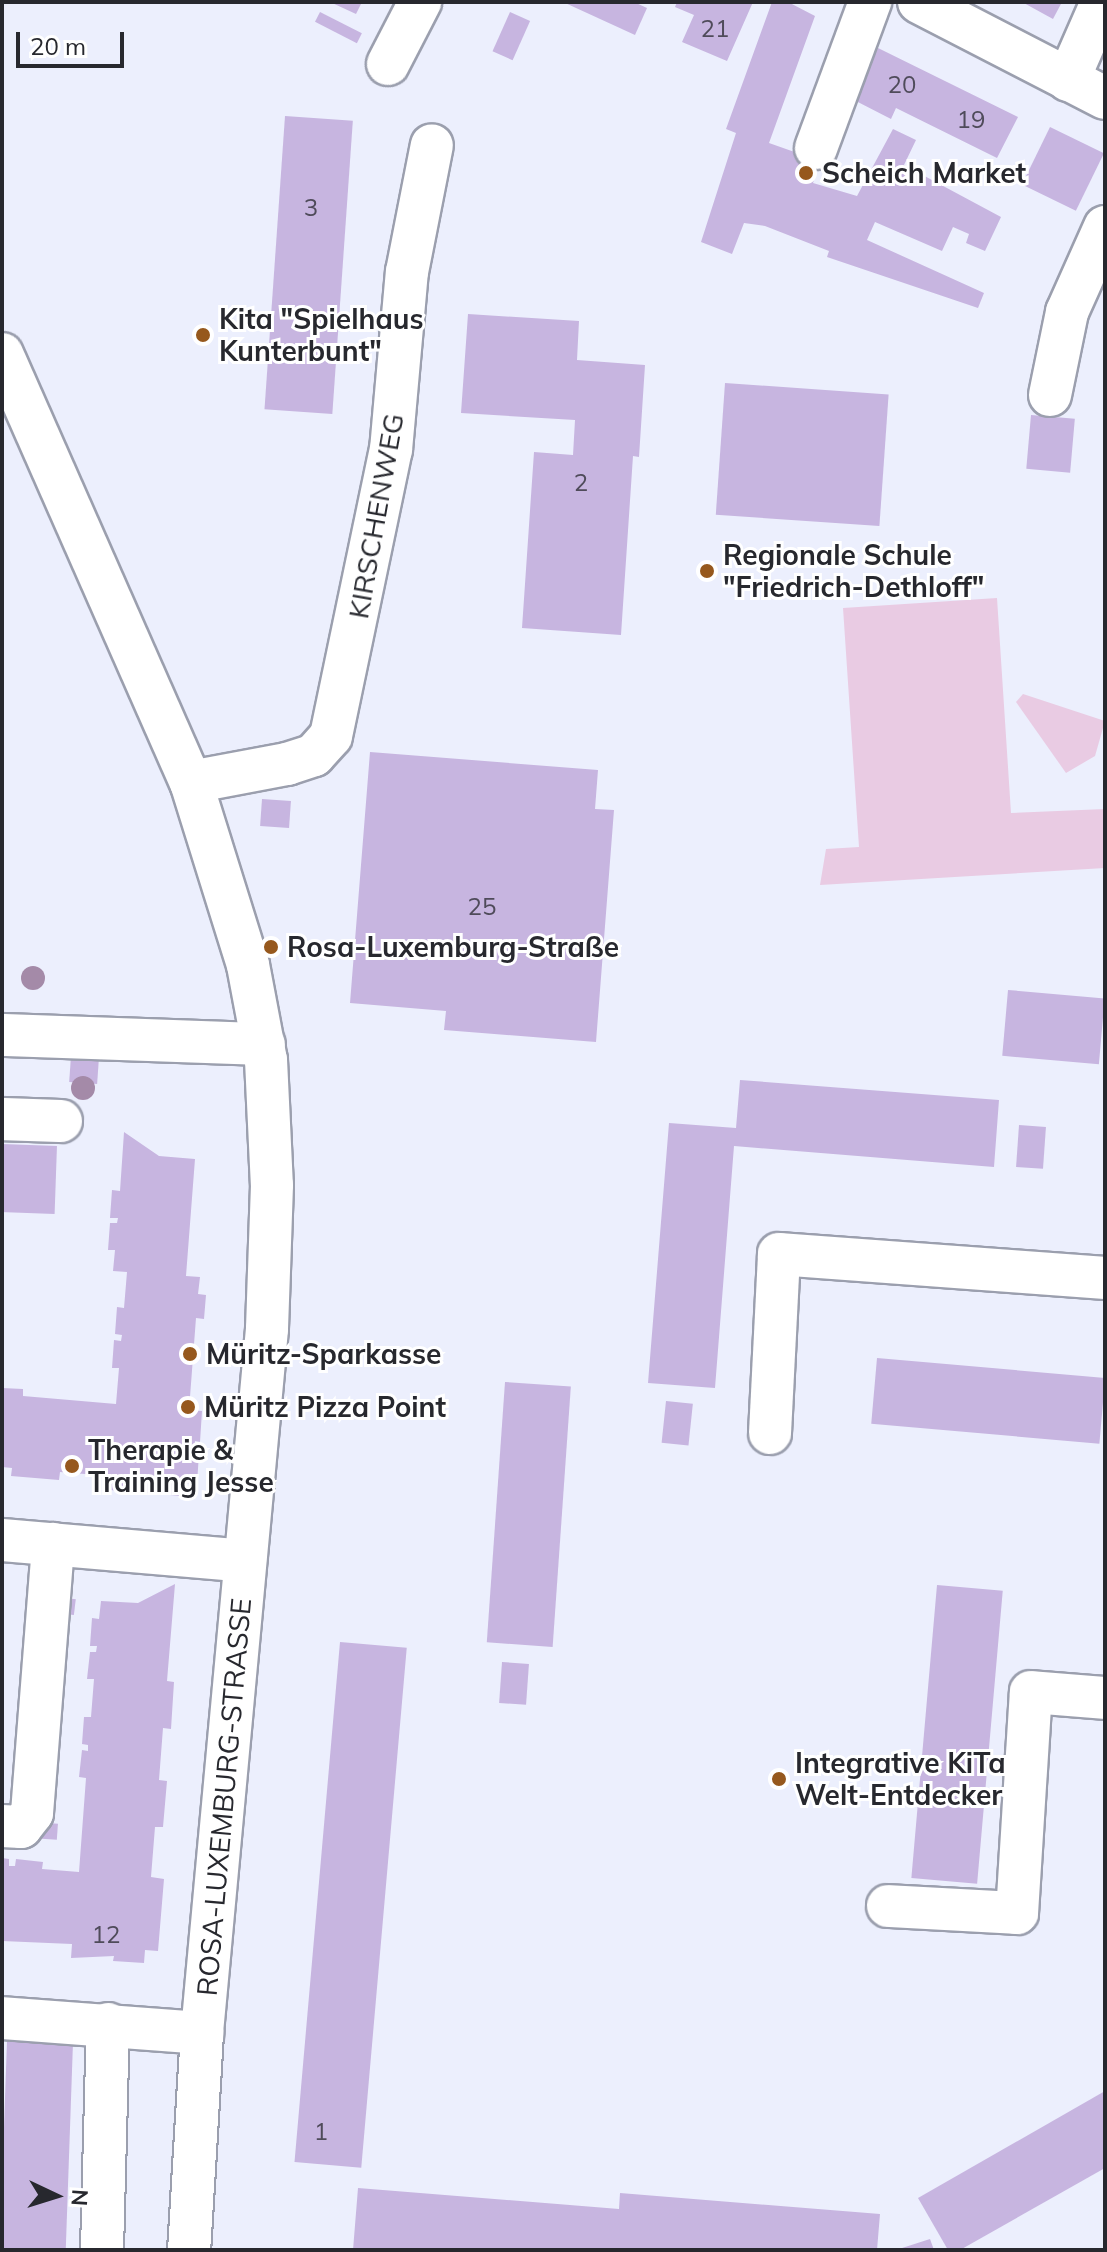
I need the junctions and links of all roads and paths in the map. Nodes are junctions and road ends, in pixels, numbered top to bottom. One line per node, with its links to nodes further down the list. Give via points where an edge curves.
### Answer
1 (420, 2): 5 (street)
2 (870, 2): 9 (street)
3 (919, 2): 6 (street)
4 (1102, 2): 6 (street)
5 (388, 64)
6 (1068, 80): 7 (street)
7 (1105, 98)
8 (432, 145): 13 (street, KIRSCHENWEG, via 407,272 391,450 331,736 314,755 287,764)
9 (816, 148)
10 (1105, 227): 12 (street, via 1067,312)
11 (2, 354): 13 (street, ROSA-LUXEMBURG-STRASSE)
12 (1050, 395)
13 (191, 782): 15 (street, ROSA-LUXEMBURG-STRASSE, via 245,952)
14 (2, 1035): 15 (street)
15 (264, 1044): 22 (street, ROSA-LUXEMBURG-STRASSE, via 272,1185 267,1329)
16 (2, 1119): 17 (street)
17 (61, 1121)
18 (1105, 1278): 19 (street, via 779,1254)
19 (770, 1433)
20 (2, 1540): 21 (street, ROSA-LUXEMBURG-STRASSE)
21 (53, 1544): 22 (street, ROSA-LUXEMBURG-STRASSE); 24 (street, via 32,1813 21,1827)
22 (245, 1561): 28 (street, ROSA-LUXEMBURG-STRASSE)
23 (1105, 1698): 25 (street, via 1031,1692 1017,1913)
24 (2, 1826)
25 (888, 1906)
26 (2, 2018): 27 (street, ROSA-LUXEMBURG-STRASSE)
27 (108, 2024): 28 (street, ROSA-LUXEMBURG-STRASSE); 29 (street)
28 (202, 2033): 30 (street, ROSA-LUXEMBURG-STRASSE)
29 (102, 2250)
30 (189, 2250)

